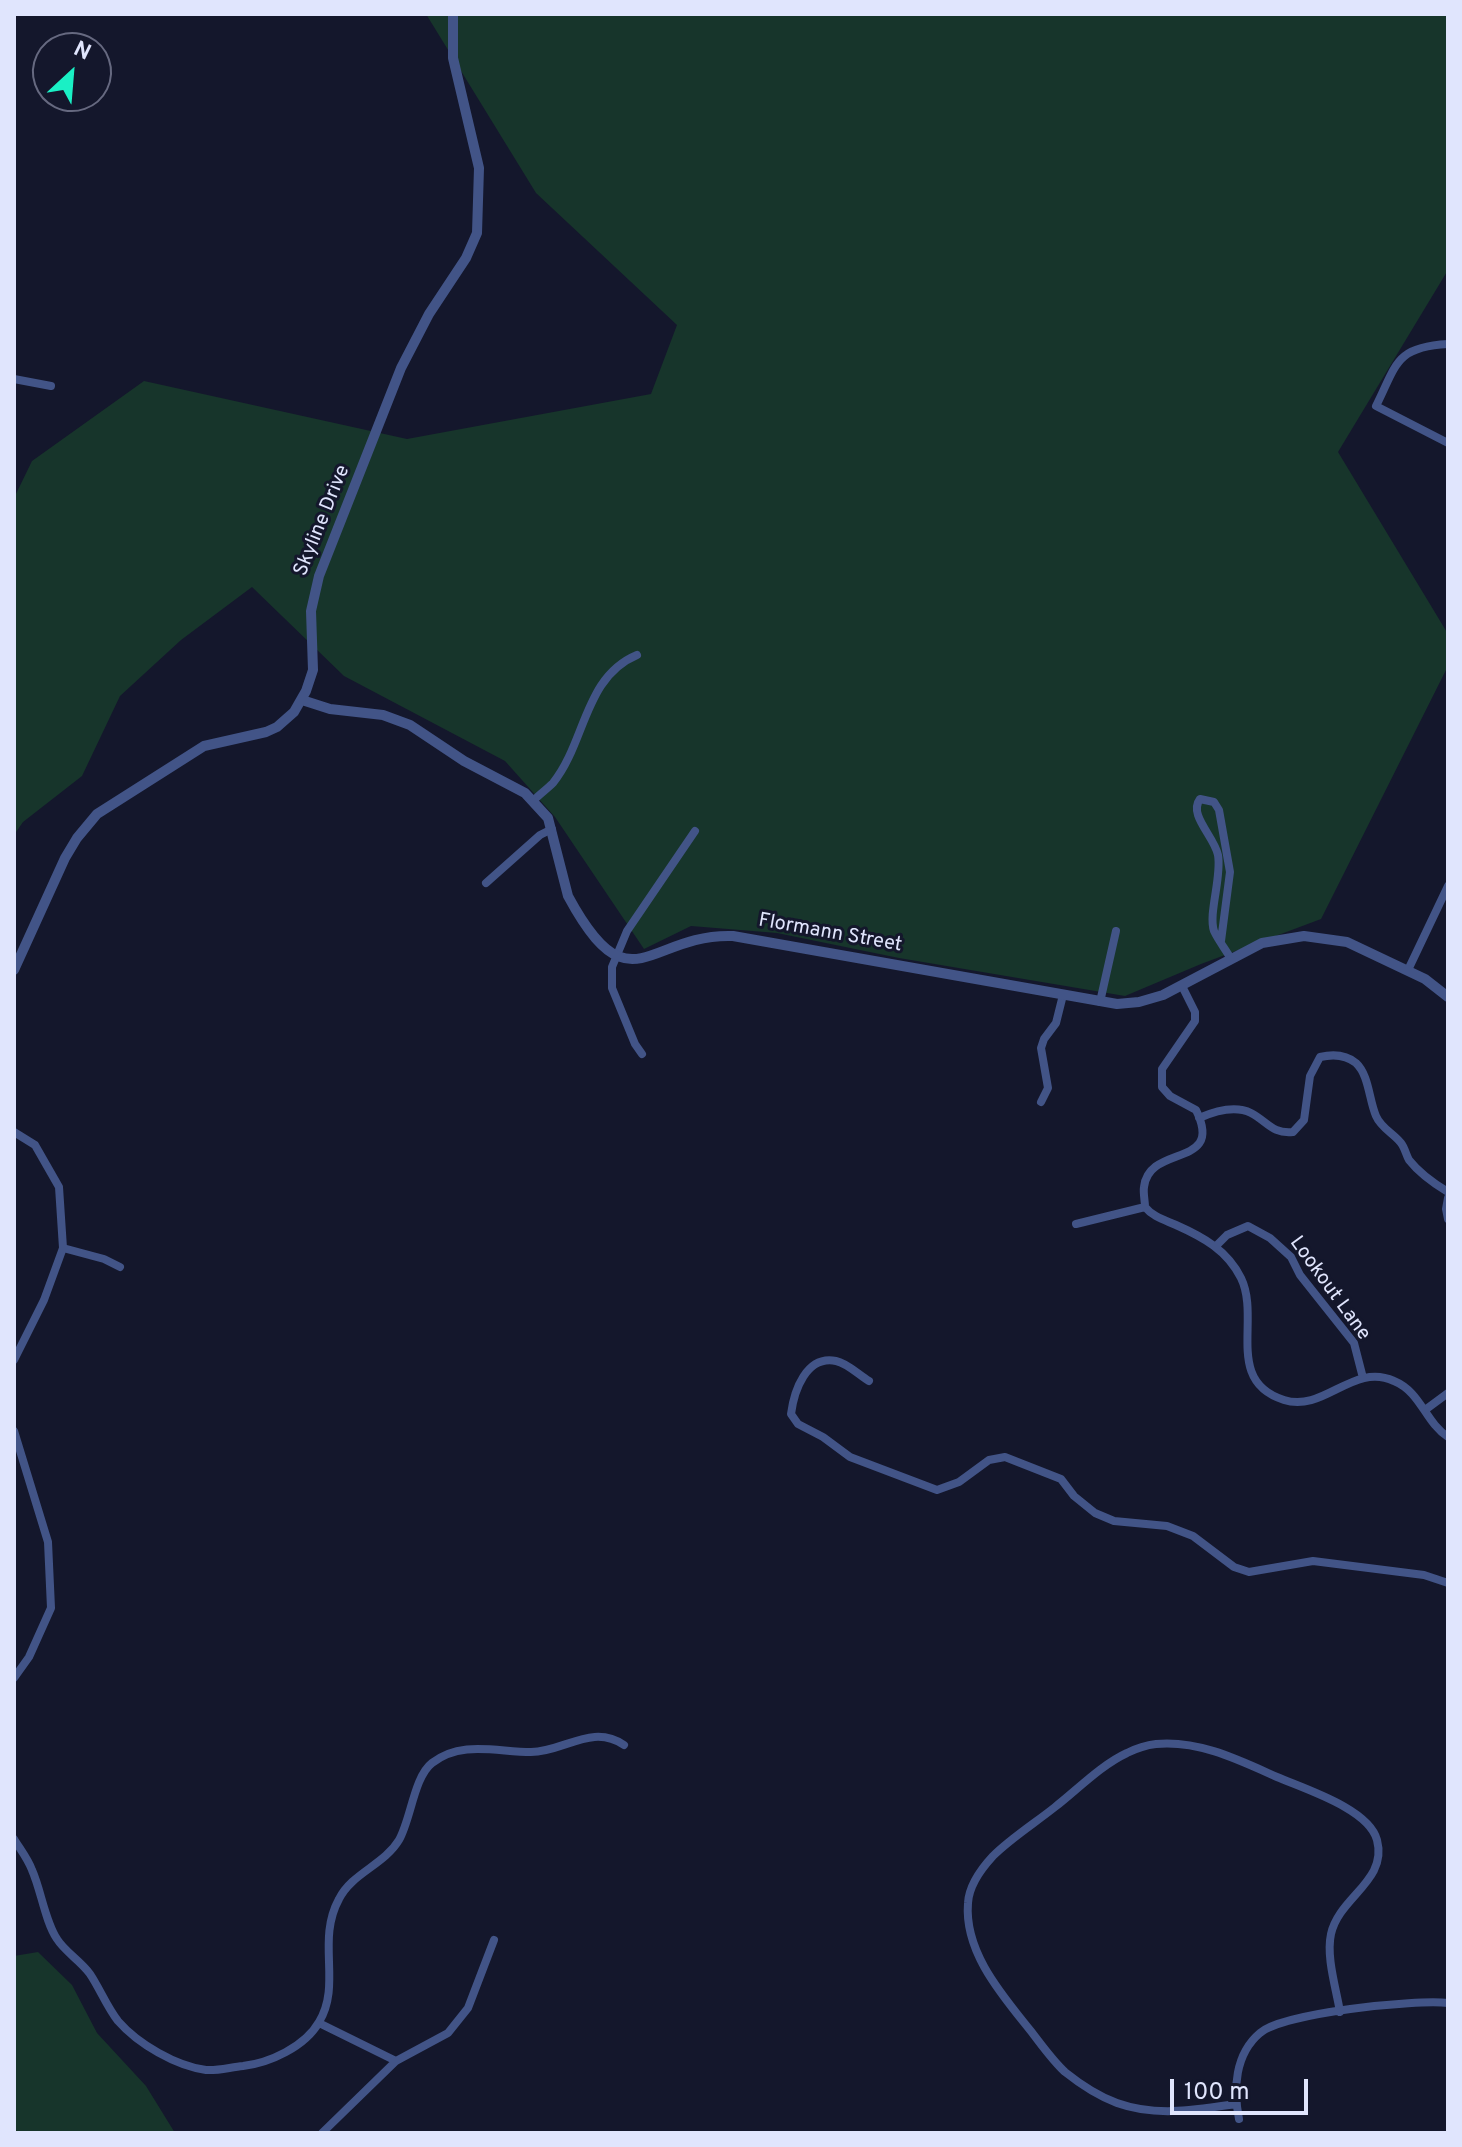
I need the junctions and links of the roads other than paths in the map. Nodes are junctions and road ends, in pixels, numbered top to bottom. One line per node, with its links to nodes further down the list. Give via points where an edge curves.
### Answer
1 (453, 14): 7 (street, Skyline Drive, via 453,58 479,168 477,233 406,358 319,576 311,611 313,670)
2 (1448, 344): 5 (street, via 1422,346 1403,355 1376,406)
3 (14, 379): 4 (street)
4 (51, 386)
5 (1448, 443)
6 (637, 655): 8 (street, via 613,669 553,782)
7 (302, 700): 8 (street, via 410,725); 17 (street, Skyline Drive, via 277,727 204,746 97,814 65,858)
8 (534, 800): 9 (street)
9 (552, 829): 11 (street); 15 (street, via 568,896 598,942)
10 (695, 831): 15 (street, via 627,931)
11 (486, 883)
12 (1448, 886): 18 (street)
13 (1116, 931): 22 (street)
14 (1221, 941): 14 (street, via 1230,872 1219,810 1214,802 1200,799 1197,817 1215,843 1219,860 1213,922); 16 (street)
15 (616, 956): 20 (street, Flormann Street, via 639,960 717,935 733,936); 23 (street, via 612,988)
16 (1231, 959): 18 (street, Flormann Street, via 1262,943 1321,937 1347,942); 19 (street, Flormann Street)
17 (14, 970)
18 (1408, 970): 21 (street, Flormann Street)
19 (1182, 986): 22 (street, Flormann Street, via 1139,1002); 25 (street, via 1195,1021 1162,1069 1162,1087 1196,1110)
20 (1063, 995): 22 (street, Flormann Street); 24 (street, via 1056,1023 1041,1048 1048,1088)
21 (1448, 997)
22 (1100, 1002)
23 (642, 1054)
24 (1041, 1102)
25 (1199, 1118): 27 (street, via 1239,1110 1276,1132 1293,1132 1304,1120 1310,1076 1320,1057 1344,1056 1364,1075 1383,1127 1401,1142 1426,1178); 29 (street, via 1201,1142 1188,1154 1153,1169 1144,1185)
26 (14, 1132): 33 (street, via 35,1145 59,1187)
27 (1448, 1192)
28 (1448, 1198): 30 (street)
29 (1145, 1207): 31 (street); 32 (street)
30 (1448, 1219)
31 (1076, 1224)
32 (1216, 1246): 36 (street, Lookout Lane, via 1248,1226 1280,1245 1354,1343); 36 (street, via 1246,1290 1248,1366 1264,1389 1298,1403)
33 (63, 1248): 34 (street); 35 (street)
34 (120, 1267)
35 (14, 1360)
36 (1363, 1378): 39 (street, via 1393,1380)
37 (869, 1381): 42 (street, via 839,1361 817,1364 796,1388 791,1414 850,1457 937,1490 959,1482 989,1460 1017,1460 1061,1479 1095,1513 1114,1521 1175,1529 1249,1572 1313,1561 1424,1575)
38 (1448, 1393): 39 (street)
39 (1425, 1410): 41 (street)
40 (14, 1431): 43 (street, via 48,1542 51,1608)
41 (1448, 1437)
42 (1448, 1583)
43 (14, 1678)
44 (624, 1745): 49 (street, via 584,1736 535,1752 469,1748 430,1764 397,1844 339,1898 326,1946 330,1992)
45 (14, 1839): 49 (street, via 31,1867 56,1938 88,1971 118,2021 158,2055 206,2070 264,2064)
46 (494, 1940): 50 (street, via 468,2008 448,2033)
47 (1448, 2003): 48 (street)
48 (1340, 2012): 51 (street, via 1276,2023 1260,2032 1241,2059); 51 (street, via 1331,1933 1377,1868 1379,1853 1370,1826 1343,1807 1211,1750 1154,1744 1114,1761 994,1856 971,1886 968,1924 1002,1996 1063,2070 1116,2103 1150,2112)
49 (319, 2023): 50 (street)
50 (396, 2061): 53 (street)
51 (1236, 2104): 52 (street)
52 (1239, 2119)
53 (322, 2133)

